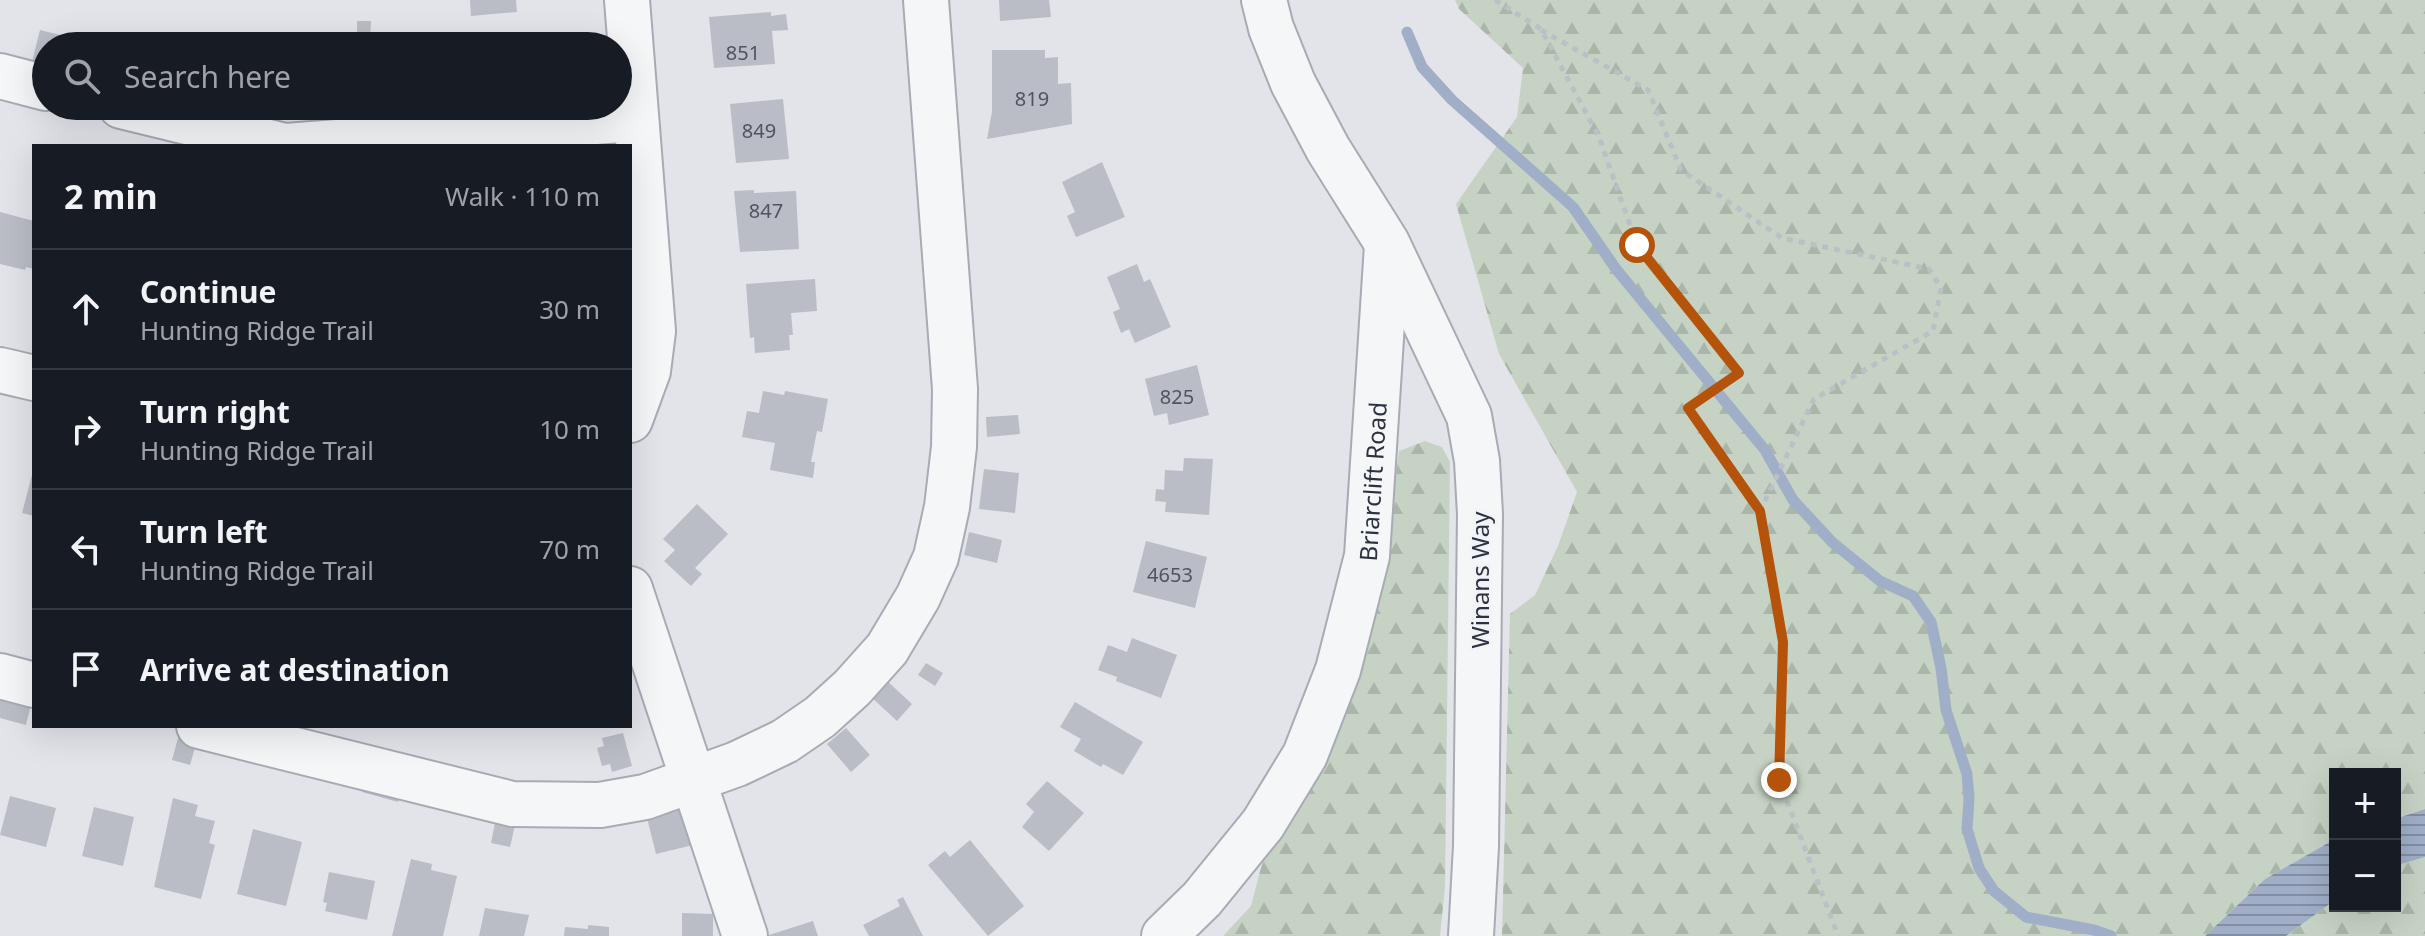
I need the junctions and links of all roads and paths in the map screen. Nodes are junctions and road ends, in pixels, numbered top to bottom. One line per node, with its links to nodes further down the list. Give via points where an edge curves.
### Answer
1 (627, 0): 6 (street)
2 (926, 0): 24 (street, via 955,389 954,447 936,557 887,649 831,707 785,741)
3 (1264, 0): 15 (street, via 1293,83)
4 (1495, 0): 5 (path)
5 (1541, 29): 19 (path, via 1599,137 1637,245 1739,373 1688,408); 19 (path, via 1648,90 1681,170 1782,238 1929,269 1941,288 1933,331 1814,399)
6 (629, 32)
7 (0, 76): 8 (street)
8 (32, 84)
9 (632, 85): 10 (street)
10 (634, 119): 18 (street, via 653,331 648,371)
11 (178, 120): 13 (street)
12 (621, 120): 14 (street)
13 (277, 144)
14 (311, 144)
15 (1387, 243): 26 (street, Briarclift Road, via 1367,556 1338,670 1305,755 1263,824); 27 (street, Winans Way, via 1469,416 1477,461 1479,656)
16 (0, 370): 17 (street)
17 (32, 378)
18 (632, 415)
19 (1760, 511): 28 (path, via 1783,642 1779,780)
20 (632, 595): 24 (street)
21 (0, 676): 22 (street)
22 (32, 684)
23 (207, 728): 24 (street, via 512,804 600,805)
24 (694, 781): 25 (street)
25 (745, 936)
26 (1164, 936)
27 (1471, 936)
28 (1838, 936)

